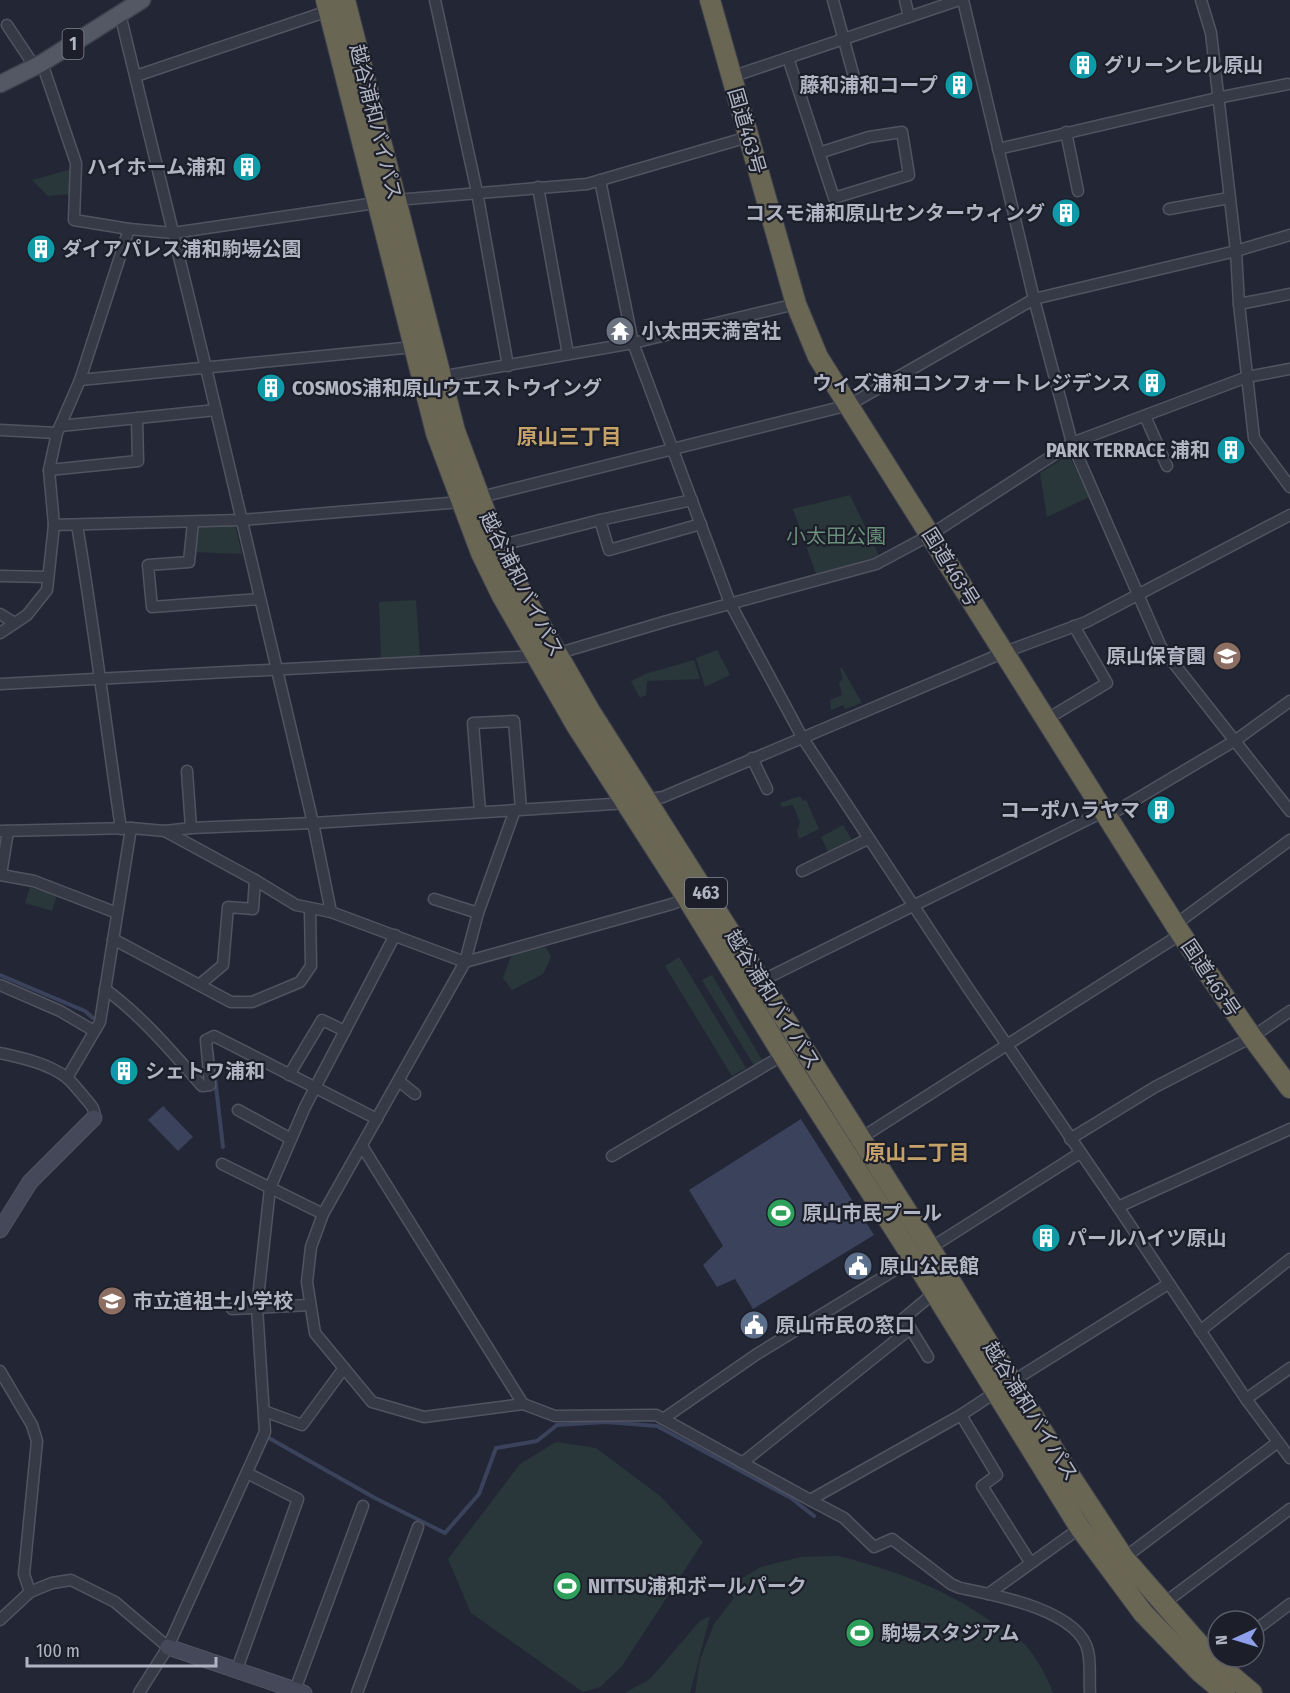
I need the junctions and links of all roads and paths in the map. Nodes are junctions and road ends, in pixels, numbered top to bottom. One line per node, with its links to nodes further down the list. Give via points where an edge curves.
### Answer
1 (142, 0): 9 (main road, 1)
2 (435, 0): 28 (street)
3 (710, 0): 16 (highway, 国道463号)
4 (833, 0): 12 (street)
5 (905, 0): 10 (street)
6 (961, 0): 10 (street); 23 (street)
7 (1201, 0): 20 (street, via 1210,33)
8 (340, 3): 15 (street); 30 (highway, 越谷浦和バイパス / 463)
9 (120, 14): 14 (main road, 1); 15 (street)
10 (909, 17): 12 (street)
11 (7, 25): 14 (street)
12 (842, 40): 13 (street); 17 (street)
13 (788, 58): 16 (street); 24 (street)
14 (39, 65): 18 (main road, 1); 32 (street, via 76,163 74,220)
15 (136, 76): 33 (street)
16 (732, 77): 22 (highway, 国道463号)
17 (854, 77)
18 (0, 84)
19 (1288, 84): 20 (street)
20 (1217, 98): 21 (street); 29 (street)
21 (1066, 132): 23 (street); 27 (street)
22 (748, 137): 25 (street); 38 (highway, 国道463号)
23 (998, 149): 37 (street)
24 (819, 153): 24 (street, via 834,198 909,175 902,132)
25 (600, 180): 26 (street); 40 (street)
26 (538, 187): 28 (street); 42 (street)
27 (1078, 191)
28 (477, 192): 30 (street); 43 (street)
29 (1229, 198): 31 (street); 35 (street)
30 (387, 201): 33 (street); 41 (highway, 越谷浦和バイパス / 463); 46 (highway, 越谷浦和バイパス / 463)
31 (1169, 209)
32 (129, 229): 33 (street); 48 (street)
33 (173, 232): 44 (street)
34 (1290, 235): 35 (street)
35 (1236, 251): 37 (street); 39 (street)
36 (1290, 294): 39 (street)
37 (1034, 299): 49 (street); 55 (street)
38 (796, 304): 40 (street); 49 (highway, 国道463号, via 818,357)
39 (1239, 304): 47 (street)
40 (633, 343): 42 (street); 56 (street)
41 (414, 347): 44 (street); 60 (highway, 越谷浦和バイパス / 463, via 436,433)
42 (568, 354): 43 (street)
43 (508, 366): 46 (street)
44 (206, 369): 48 (street); 50 (street)
45 (1290, 369): 47 (street)
46 (440, 377): 60 (highway, 越谷浦和バイパス / 463)
47 (1246, 377): 51 (street); 59 (street, via 1254,438)
48 (80, 380): 53 (street)
49 (849, 405): 56 (street); 69 (highway, 国道463号)
50 (216, 410): 52 (street); 63 (street)
51 (1145, 416): 55 (street); 57 (street)
52 (137, 418): 53 (street); 58 (street, via 138,461)
53 (58, 429): 54 (street); 58 (street)
54 (0, 430)
55 (1072, 443): 69 (street); 73 (street)
56 (674, 450): 60 (street); 61 (street)
57 (1167, 466)
58 (49, 470): 67 (street)
59 (1290, 487)
60 (470, 500): 63 (street); 70 (highway, 越谷浦和バイパス / 463); 82 (highway, 越谷浦和バイパス / 463, via 494,579)
61 (692, 500): 64 (street); 66 (street)
62 (1290, 515): 73 (street)
63 (241, 520): 65 (street); 74 (street)
64 (600, 520): 66 (street, via 609,550); 70 (street)
65 (193, 522): 68 (street); 74 (street, via 189,562 148,565 152,607)
66 (701, 524): 75 (street)
67 (54, 525): 68 (street); 72 (street)
68 (77, 525): 84 (street)
69 (930, 535): 75 (street, via 876,564); 80 (highway, 国道463号)
70 (498, 546): 81 (highway, 越谷浦和バイパス / 463)
71 (0, 576): 72 (street)
72 (48, 577): 77 (street, via 47,590 27,615)
73 (1138, 592): 78 (street); 89 (street, via 1161,647)
74 (259, 599): 83 (street)
75 (730, 603): 81 (street); 88 (street)
76 (0, 614): 77 (street)
77 (15, 623): 79 (street)
78 (1074, 626): 80 (street); 87 (street, via 1107,683)
79 (0, 633)
80 (1005, 652): 87 (highway, 国道463号); 88 (street)
81 (556, 654): 93 (highway, 越谷浦和バイパス / 463)
82 (535, 656): 83 (street); 93 (highway, 越谷浦和バイパス / 463, via 576,725)
83 (275, 668): 84 (street); 98 (street)
84 (99, 678): 85 (street); 100 (street)
85 (0, 684)
86 (1290, 701): 89 (street)
87 (1047, 719): 97 (highway, 国道463号)
88 (802, 737): 90 (street); 103 (street)
89 (1236, 740): 96 (street); 97 (street)
90 (753, 758): 92 (street); 93 (street, via 663,796)
91 (188, 771): 99 (street)
92 (767, 789)
93 (637, 801): 94 (street); 108 (highway, 越谷浦和バイパス / 463); 119 (highway, 越谷浦和バイパス / 463)
94 (518, 809): 95 (street); 95 (street, via 514,721 473,723); 114 (street)
95 (480, 811): 98 (street)
96 (1290, 811)
97 (1106, 814): 110 (street); 115 (highway, 国道463号)
98 (313, 823): 99 (street); 112 (street)
99 (190, 828): 102 (street)
100 (126, 829): 101 (street); 102 (street); 113 (street)
101 (4, 831): 106 (street)
102 (165, 831): 107 (street)
103 (868, 839): 105 (street); 110 (street)
104 (1290, 840): 115 (street)
105 (802, 871)
106 (0, 876): 113 (street, via 34,881)
107 (255, 880): 111 (street); 121 (street, via 253,909 228,907 224,965)
108 (687, 898): 118 (street); 130 (highway, 越谷浦和バイパス / 463)
109 (434, 899): 114 (street)
110 (915, 906): 119 (street); 128 (street)
111 (310, 909): 112 (street); 121 (street, via 310,966 300,982 252,1002 231,1002)
112 (331, 912): 116 (street)
113 (117, 913): 117 (street)
114 (478, 913): 118 (street)
115 (1178, 929): 126 (highway, 国道463号); 128 (street)
116 (394, 935): 118 (street); 125 (street)
117 (113, 939): 121 (street); 122 (street)
118 (465, 962): 133 (street)
119 (761, 981): 127 (highway, 越谷浦和バイパス / 463)
120 (0, 985): 124 (street, via 60,1011)
121 (200, 985)
122 (105, 989): 124 (street, via 100,1022); 131 (street, via 166,1045 201,1086 210,1084 206,1040 214,1036)
123 (1290, 1011): 126 (street)
124 (94, 1031): 132 (street)
125 (345, 1031): 131 (street, via 322,1020); 135 (street)
126 (1252, 1037): 134 (highway, 国道463号); 142 (street, via 1155,1087)
127 (801, 1044): 130 (street); 141 (highway, 越谷浦和バイパス / 463)
128 (1006, 1045): 141 (street); 142 (street)
129 (0, 1053): 132 (street, via 38,1063)
130 (783, 1055): 146 (street); 153 (highway, 越谷浦和バイパス / 463)
131 (289, 1075): 135 (street)
132 (67, 1078): 138 (street, via 92,1106)
133 (399, 1081): 136 (street); 139 (street)
134 (1290, 1088)
135 (315, 1089): 139 (street); 143 (street)
136 (416, 1094)
137 (238, 1110): 143 (street)
138 (94, 1118): 151 (street, via 30,1182)
139 (377, 1119): 144 (street)
140 (1290, 1129): 149 (street)
141 (861, 1138): 152 (highway, 越谷浦和バイパス / 463)
142 (1070, 1138): 145 (street)
143 (291, 1139): 148 (street)
144 (362, 1146): 150 (street); 169 (street)
145 (1080, 1153): 149 (street); 152 (street)
146 (612, 1156)
147 (222, 1164): 148 (street)
148 (270, 1188): 150 (street); 158 (street)
149 (1118, 1207): 155 (street)
150 (323, 1214): 157 (street, via 311,1247)
151 (0, 1230)
152 (930, 1248): 153 (street); 166 (highway, 越谷浦和バイパス / 463)
153 (913, 1259): 156 (highway, 越谷浦和バイパス / 463); 172 (street, via 757,1354)
154 (1290, 1259): 161 (street)
155 (1168, 1284): 161 (street); 166 (street)
156 (934, 1293): 160 (street, via 904,1318); 167 (highway, 越谷浦和バイパス / 463)
157 (310, 1305): 158 (street); 163 (street, via 315,1333)
158 (257, 1307): 159 (street); 170 (street)
159 (232, 1309)
160 (910, 1329): 162 (street); 175 (street)
161 (1200, 1331): 168 (street)
162 (928, 1357)
163 (344, 1368): 169 (street, via 372,1402 424,1417); 170 (street, via 302,1425)
164 (1290, 1368): 168 (street)
165 (0, 1371): 184 (street, via 32,1425 37,1441 24,1574)
166 (1013, 1382): 182 (highway, 越谷浦和バイパス / 463)
167 (996, 1392): 171 (street); 181 (highway, 越谷浦和バイパス / 463)
168 (1246, 1400): 173 (street)
169 (523, 1404): 172 (street, via 555,1416 656,1415)
170 (264, 1411): 176 (street, via 265,1432)
171 (961, 1415): 177 (street); 183 (street, via 997,1475 982,1486)
172 (663, 1419): 175 (street)
173 (1278, 1442): 174 (street); 182 (street)
174 (1290, 1458)
175 (742, 1462): 177 (street)
176 (247, 1473): 190 (street); 192 (street, via 298,1498)
177 (810, 1500): 185 (street, via 844,1518 874,1547 892,1539 951,1584)
178 (363, 1506): 195 (street)
179 (1290, 1509): 186 (street)
180 (418, 1527): 197 (street)
181 (1080, 1528): 183 (street); 194 (highway, 越谷浦和バイパス / 463, via 1143,1613)
182 (1124, 1558): 186 (highway, 越谷浦和バイパス / 463)
183 (1030, 1562): 185 (street)
184 (30, 1592): 188 (street); 190 (street, via 71,1580 115,1602)
185 (988, 1594): 198 (street, via 1038,1607 1076,1628 1088,1649)
186 (1163, 1604): 191 (highway, 越谷浦和バイパス / 463)
187 (1290, 1604): 189 (street)
188 (0, 1620)
189 (1266, 1622)
190 (168, 1647): 192 (street); 196 (street)
191 (1206, 1648)
192 (237, 1669): 195 (street)
193 (1227, 1669): 199 (highway, 越谷浦和バイパス / 463)
194 (1219, 1691)
195 (299, 1692)
196 (138, 1693)
197 (357, 1693)
198 (1090, 1693)
199 (1252, 1693)

